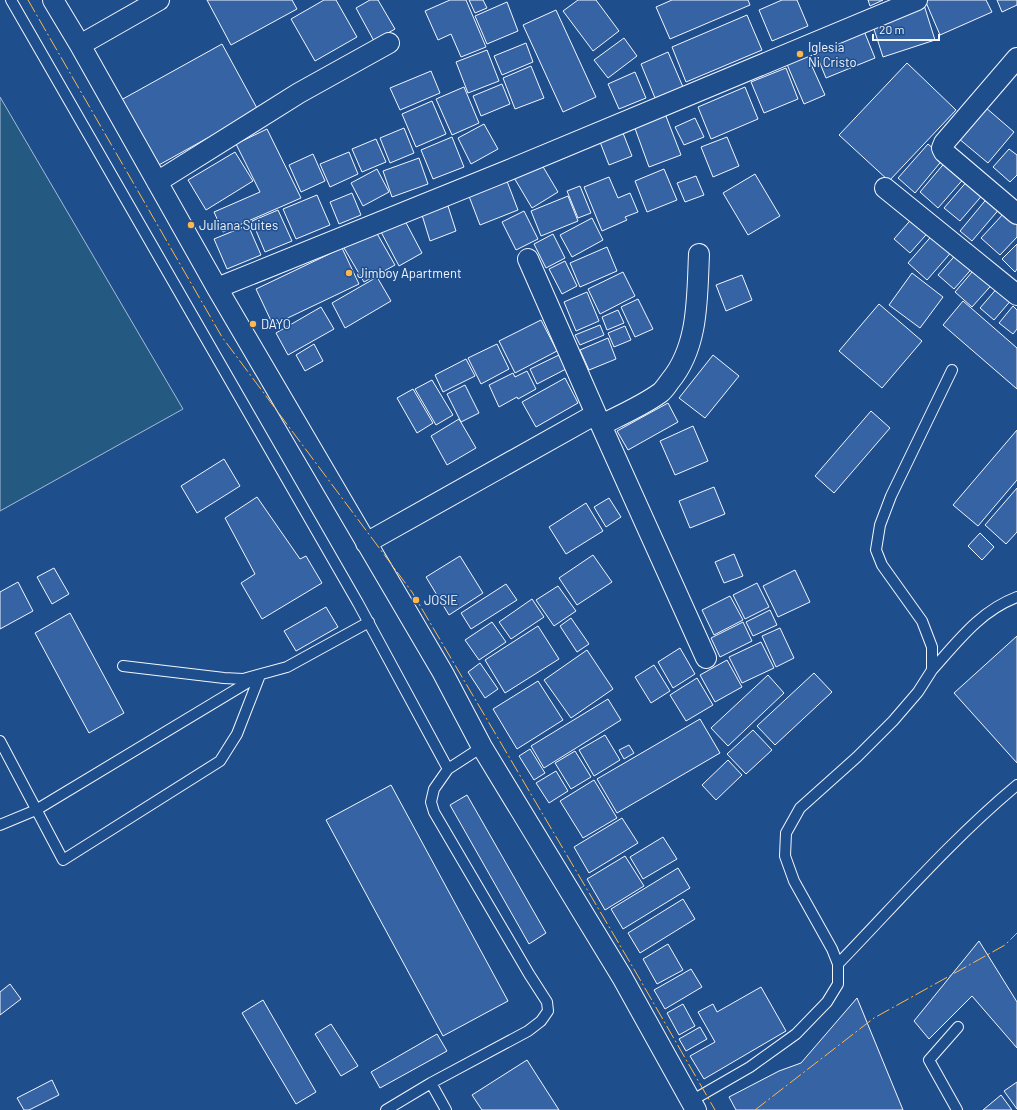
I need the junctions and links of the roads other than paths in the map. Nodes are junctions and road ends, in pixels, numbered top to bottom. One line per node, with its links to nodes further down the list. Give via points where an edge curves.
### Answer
1 (11, 0): 19 (lane)
2 (53, 0): 6 (street)
3 (160, 0): 6 (street)
4 (917, 0): 13 (street)
5 (389, 43): 8 (street, via 300,93)
6 (80, 45): 8 (street)
7 (1017, 58): 10 (street, via 942,148)
8 (157, 182): 13 (street)
9 (885, 188): 14 (street)
10 (1017, 214)
11 (699, 254): 16 (street, via 694,322 688,352 676,374 662,392 639,406)
12 (528, 260): 16 (street)
13 (217, 288): 17 (street)
14 (1017, 295)
15 (952, 370): 22 (lane, via 891,496 880,525 876,550 882,565 922,621 932,647)
16 (598, 420): 17 (street); 20 (street)
17 (366, 543): 25 (street, via 443,673)
18 (1017, 597): 22 (lane, via 993,608 973,624)
19 (369, 622): 23 (lane, via 287,667); 26 (lane)
20 (706, 658)
21 (123, 666): 23 (lane, via 243,680)
22 (932, 670): 30 (lane, via 918,692 893,721 800,808 786,833 785,856 794,881)
23 (260, 675): 28 (lane); 28 (lane, via 237,734 220,761 63,860)
24 (0, 741): 28 (lane)
25 (482, 747): 26 (lane); 33 (street, via 622,976)
26 (448, 769): 32 (lane, via 434,789 431,802 434,812 528,974 547,1002 548,1011 542,1021 528,1031)
27 (1017, 785): 30 (lane, via 947,850)
28 (36, 810): 29 (lane)
29 (0, 826)
30 (838, 964): 33 (lane, via 838,984 827,1002 796,1034)
31 (958, 1027): 36 (lane, via 929,1060)
32 (431, 1083): 34 (lane); 35 (lane)
33 (694, 1106)
34 (386, 1110)
35 (446, 1110)
36 (957, 1110)

